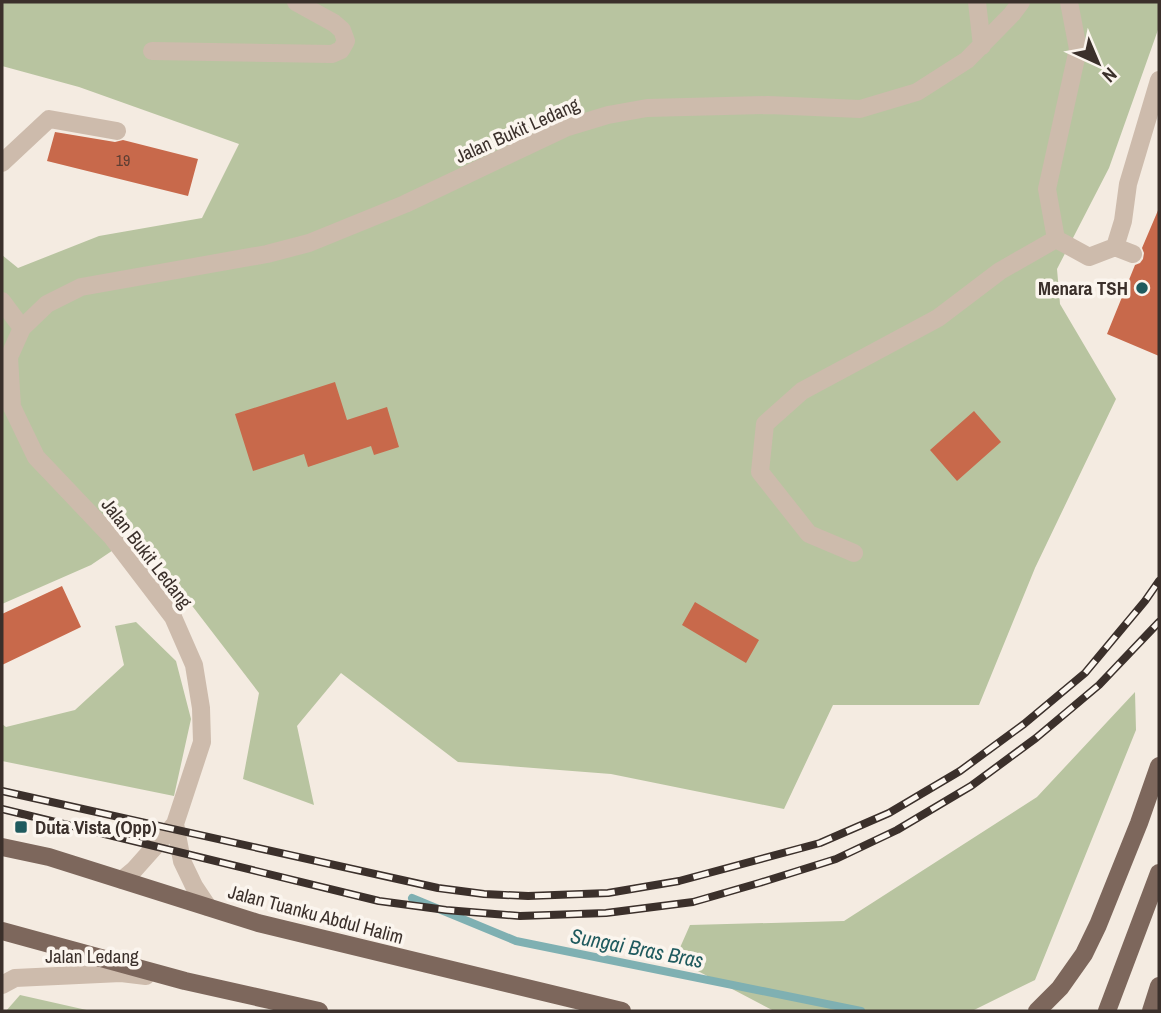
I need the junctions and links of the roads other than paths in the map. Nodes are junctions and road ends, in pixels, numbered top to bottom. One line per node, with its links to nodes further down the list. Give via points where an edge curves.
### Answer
1 (296, 2): 6 (street, via 342,30 346,41 341,50 332,54)
2 (977, 2): 5 (street)
3 (1021, 2): 5 (street, Jalan Bukit Ledang)
4 (1069, 2): 10 (street, via 1078,49 1047,189)
5 (982, 46): 14 (street, Jalan Bukit Ledang, via 917,92 860,109 768,105 647,108 608,115 565,128 405,204 309,243 81,287 47,304)
6 (152, 51)
7 (1159, 80): 11 (street)
8 (117, 131): 9 (street, via 49,119)
9 (2, 163)
10 (1056, 239): 11 (street, via 1088,257); 15 (street, via 1000,271 938,318 802,391 765,424 760,472 809,534)
11 (1115, 247): 12 (street)
12 (1133, 254)
13 (2, 301): 14 (street)
14 (22, 328): 17 (street, Jalan Bukit Ledang, via 9,357 12,407 36,457 112,537 173,617 194,665 202,741)
15 (854, 553)
16 (1159, 766): 29 (main road, via 1084,954)
17 (175, 824): 20 (street, Jalan Bukit Ledang); 21 (street, Jalan Bukit Ledang, via 182,861)
18 (2, 847): 20 (main road, Jalan Tuanku Abdul Halim)
19 (1159, 873): 26 (main road)
20 (122, 880): 21 (main road, Jalan Tuanku Abdul Halim)
21 (208, 907): 28 (main road, Jalan Tuanku Abdul Halim)
22 (2, 931): 23 (main road)
23 (185, 981): 24 (street, Jalan Ledang, via 121,973 15,978); 27 (main road)
24 (2, 985)
25 (1159, 986): 30 (main road)
26 (1107, 1010)
27 (319, 1011)
28 (622, 1011)
29 (1037, 1011)
30 (1151, 1011)

